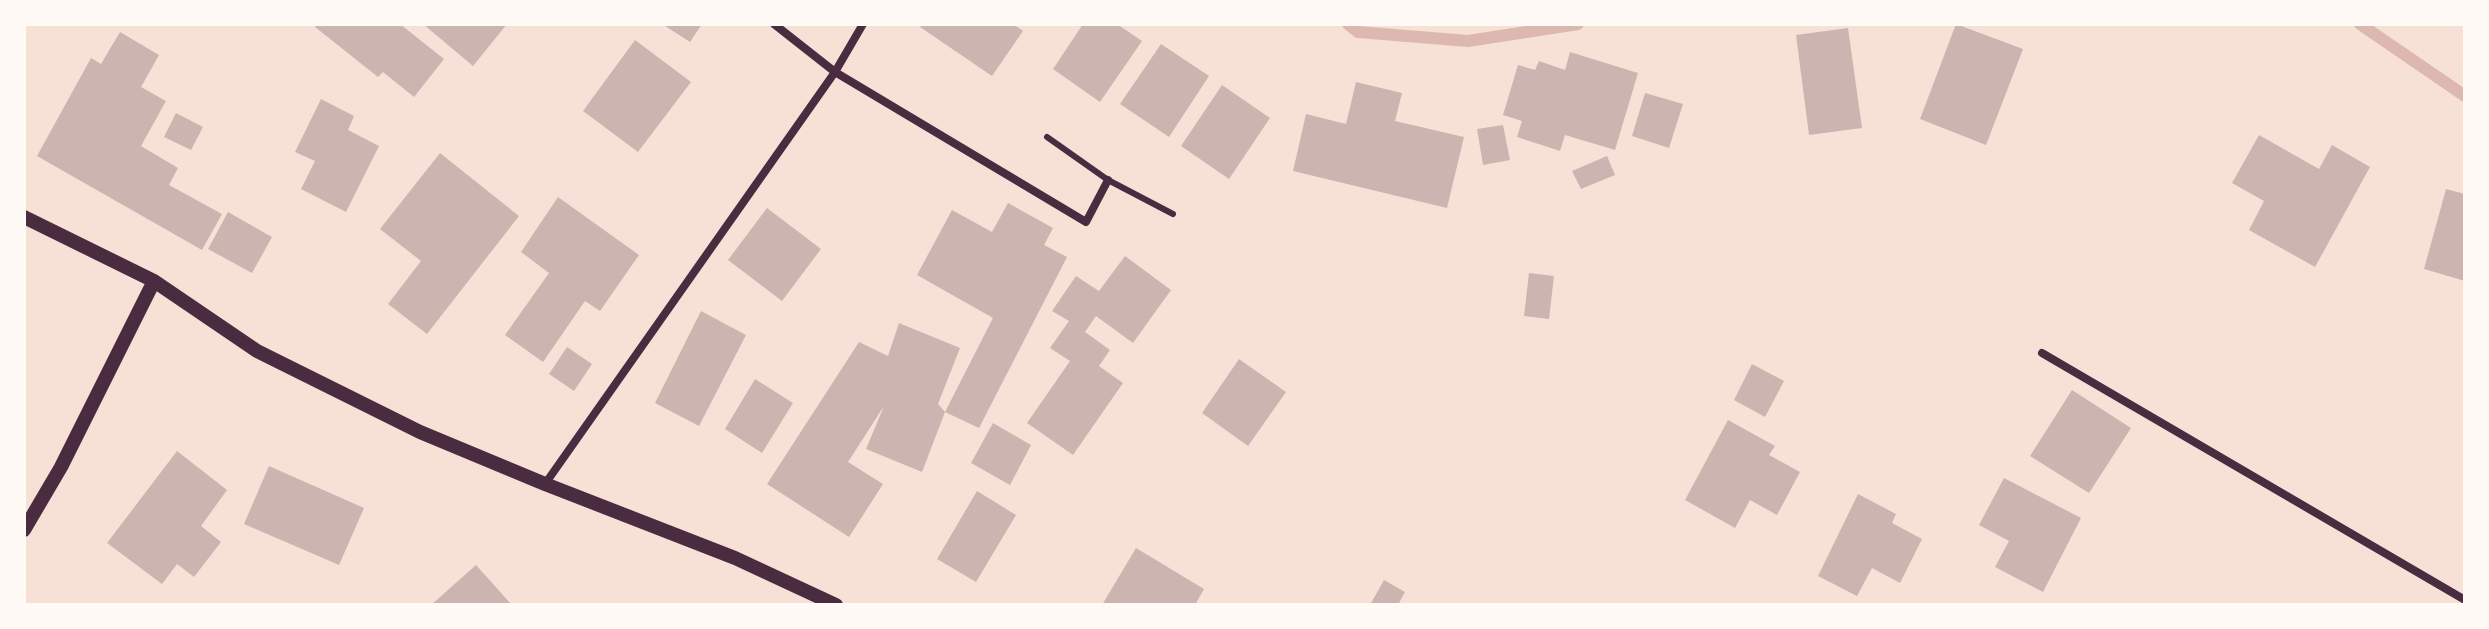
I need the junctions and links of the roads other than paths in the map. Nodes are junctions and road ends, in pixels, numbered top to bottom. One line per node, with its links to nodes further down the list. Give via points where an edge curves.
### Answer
1 (774, 24): 3 (street)
2 (863, 24): 3 (street)
3 (835, 72): 5 (street, via 1086,222); 10 (street)
4 (1047, 137): 5 (lane)
5 (1108, 180): 6 (lane)
6 (1173, 214)
7 (24, 217): 8 (street)
8 (154, 281): 10 (street, via 257,351 420,432); 11 (street)
9 (2042, 353): 12 (street)
10 (545, 484): 13 (street, via 735,558)
11 (24, 530)
12 (2465, 600)
13 (836, 605)

